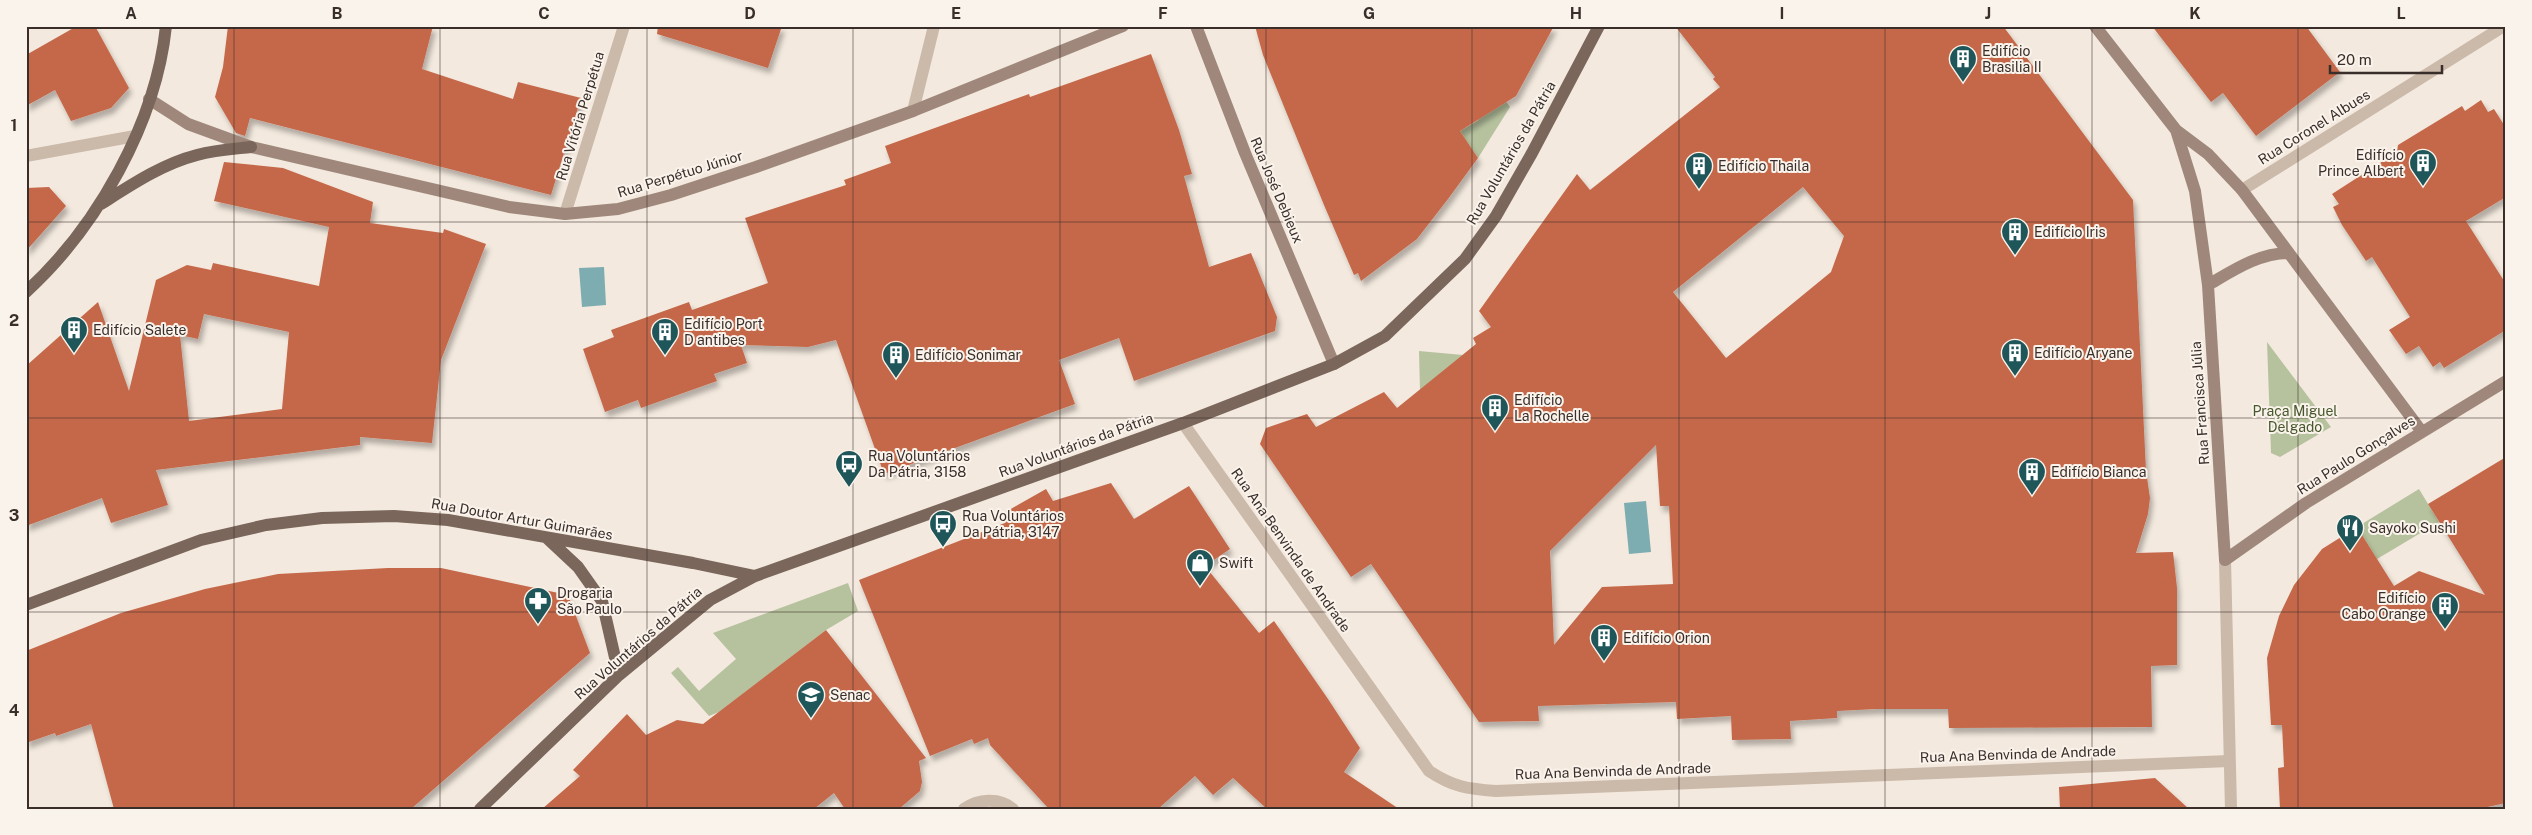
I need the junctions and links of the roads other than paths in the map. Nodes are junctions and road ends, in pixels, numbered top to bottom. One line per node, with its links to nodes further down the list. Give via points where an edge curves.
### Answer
1 (166, 26): 9 (main road)
2 (624, 26): 17 (street, Rua Vitória Perpétua)
3 (934, 26): 10 (street)
4 (1123, 26): 10 (street, Rua Perpétuo Júnior)
5 (1196, 26): 21 (street, Rua José Debieux, via 1211,70)
6 (1598, 26): 21 (main road, Rua Voluntários da Pátria, via 1532,153 1496,216 1465,259 1386,336)
7 (2095, 26): 11 (street, Rua Francisca Júlia)
8 (2504, 26): 15 (street, Rua Coronel Albues)
9 (149, 98): 12 (main road); 13 (street, Rua Perpétuo Júnior, via 188,124)
10 (913, 111): 17 (street, Rua Perpétuo Júnior, via 670,195 618,209)
11 (2176, 130): 15 (street, via 2208,154); 19 (street, Rua Francisca Júlia, via 2195,191)
12 (135, 136): 14 (street); 16 (main road)
13 (251, 147): 16 (main road, via 204,153 174,163); 17 (street, Rua Perpétuo Júnior, via 510,207)
14 (26, 156)
15 (2242, 190): 18 (street)
16 (100, 204): 20 (main road, via 67,252)
17 (565, 214)
18 (2289, 253): 19 (street, via 2275,253 2257,259); 24 (street)
19 (2208, 285): 26 (street, Rua Francisca Júlia)
20 (26, 292)
21 (1334, 364): 23 (main road, Rua Voluntários da Pátria)
22 (2506, 381): 24 (street, Rua Paulo Gonçalves)
23 (1183, 423): 27 (main road, Rua Voluntários da Pátria); 30 (street, Rua Ana Benvinda de Andrade, via 1428,771 1447,784 1496,791)
24 (2422, 432): 26 (street, Rua Paulo Gonçalves, via 2306,503)
25 (548, 538): 27 (main road, Rua Doutor Artur Guimarães); 28 (main road, Rua Doutor Artur Guimarães, via 448,520 394,516 322,518 266,525 201,540); 29 (main road, via 578,566 602,601)
26 (2225, 560): 30 (street, Rua Francisca Júlia)
27 (755, 576): 29 (main road, Rua Voluntários da Pátria, via 710,600)
28 (26, 605)
29 (619, 675): 31 (main road, Rua Voluntários da Pátria)
30 (2229, 761): 34 (street, Rua Francisca Júlia)
31 (480, 809)
32 (964, 809): 33 (street, via 983,801 996,801)
33 (1013, 809)
34 (2231, 809)

